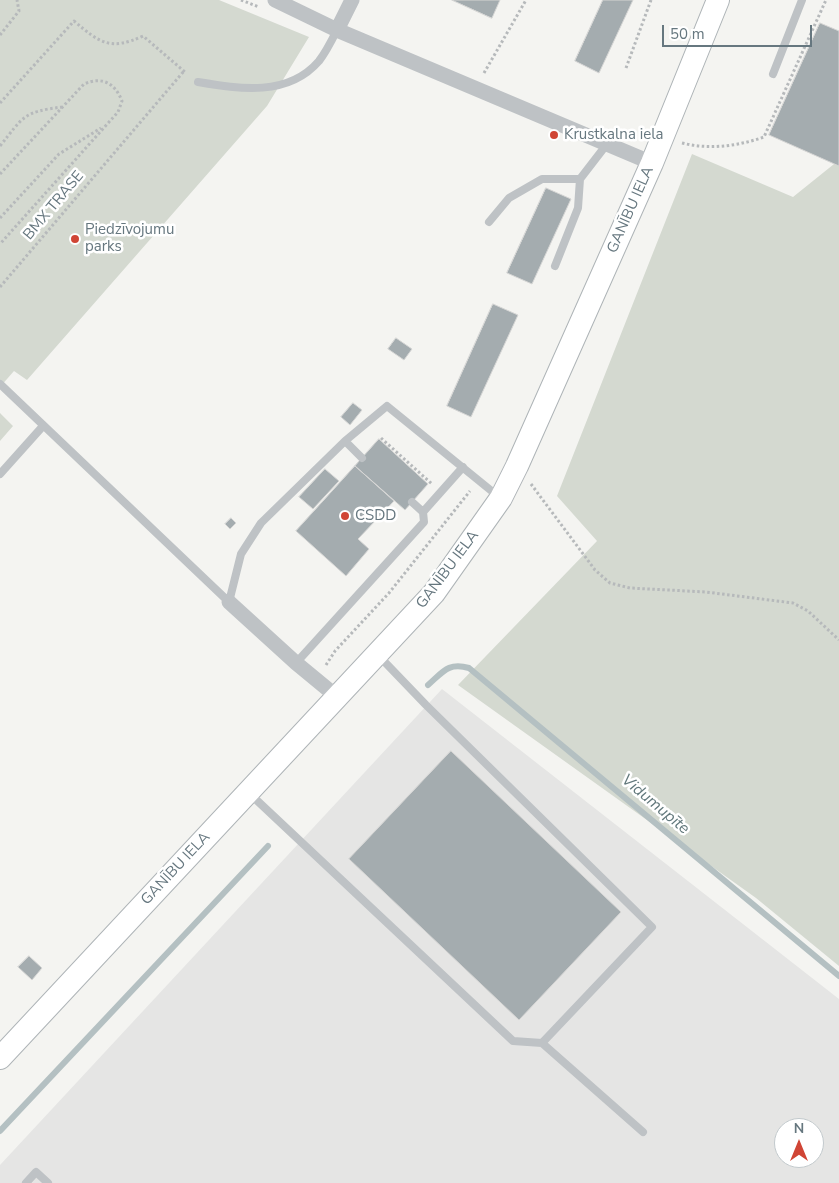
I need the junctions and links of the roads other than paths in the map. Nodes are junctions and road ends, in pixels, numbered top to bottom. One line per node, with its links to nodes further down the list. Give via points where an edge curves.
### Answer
1 (275, 0): 5 (street)
2 (352, 0): 5 (street)
3 (718, 0): 9 (street, GANĪBU IELA)
4 (802, 0): 6 (lane)
5 (337, 30): 7 (lane, via 320,60 303,76 280,85 253,90); 8 (street)
6 (773, 74)
7 (198, 82)
8 (607, 144): 9 (street); 10 (lane)
9 (652, 163): 19 (street, GANĪBU IELA)
10 (580, 179): 11 (lane, via 542,179 510,198); 12 (lane, via 578,208)
11 (489, 222)
12 (554, 266)
13 (0, 384): 14 (lane)
14 (43, 426): 18 (lane); 22 (lane)
15 (345, 441): 16 (lane); 17 (lane, via 387,406); 22 (lane, via 261,524 241,554)
16 (362, 458)
17 (463, 467): 19 (lane); 21 (lane)
18 (0, 474)
19 (501, 498): 23 (street, GANĪBU IELA, via 434,593)
20 (412, 502): 21 (lane)
21 (423, 512): 24 (lane, via 424,522)
22 (228, 602): 24 (street)
23 (377, 654): 25 (street, GANĪBU IELA); 27 (lane, via 652,927)
24 (296, 663): 25 (street)
25 (331, 691): 26 (street, GANĪBU IELA)
26 (248, 792): 27 (lane, via 513,1041); 28 (street, GANĪBU IELA)
27 (542, 1043): 29 (lane)
28 (0, 1058)
29 (643, 1132)
30 (26, 1183): 31 (lane, via 36,1172)
31 (48, 1183)

